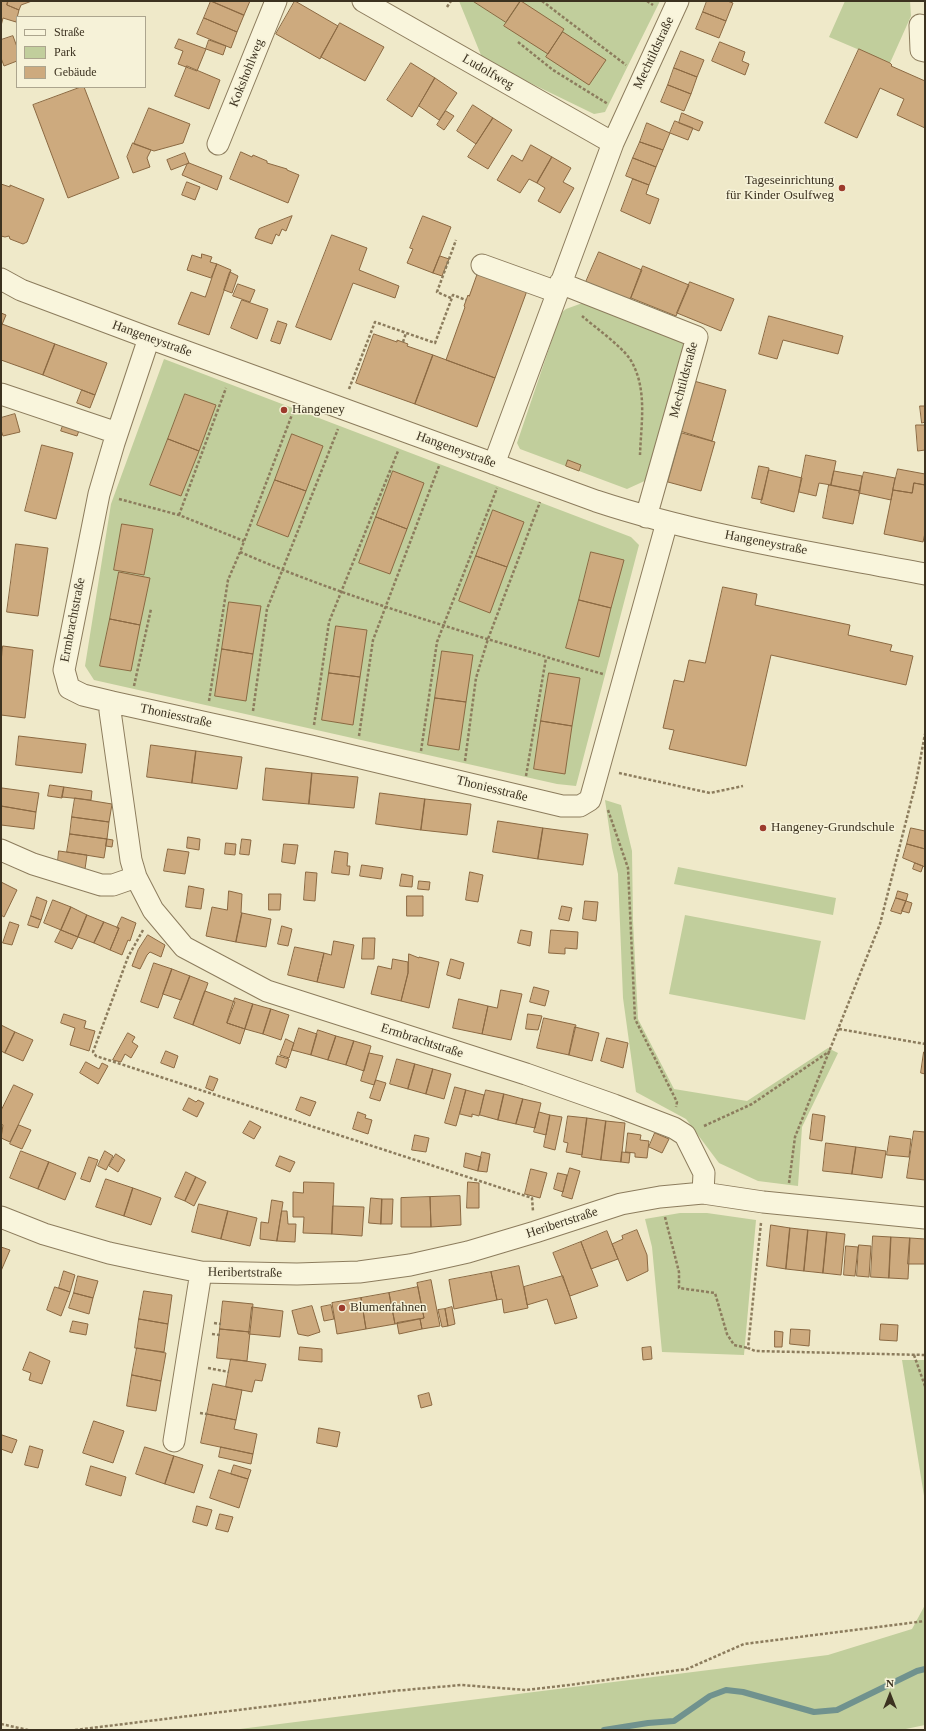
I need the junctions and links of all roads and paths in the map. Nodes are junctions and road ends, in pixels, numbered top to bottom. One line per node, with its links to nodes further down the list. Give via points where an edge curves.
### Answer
1 (276, 1): 13 (street, Kokshohlweg)
2 (363, 1): 12 (street, Ludolfweg)
3 (451, 1): 6 (path)
4 (542, 1): 10 (path)
5 (678, 1): 12 (street, Mechtildstraße)
6 (447, 7)
7 (920, 25): 9 (street, via 921,50)
8 (518, 42): 11 (path, via 553,70)
9 (925, 51)
10 (631, 68)
11 (614, 108)
12 (613, 143): 17 (street, Mechtildstraße)
13 (218, 144)
14 (456, 240): 18 (path, via 437,292)
15 (482, 265): 17 (street)
16 (1, 279): 21 (street, Hangeneystraße, via 22,290)
17 (558, 288): 30 (path, via 629,359 638,376 643,398); 31 (street, Mechtildstraße); 35 (street, Mechtildstraße, via 697,337)
18 (452, 298): 19 (path, via 453,295); 20 (path, via 435,343)
19 (466, 300)
20 (406, 333): 22 (path); 26 (path, via 374,322)
21 (149, 338): 23 (street, Hangeneystraße); 28 (street, Ermbrachtstraße)
22 (403, 342)
23 (234, 369): 24 (street, Hangeneystraße); 34 (path)
24 (300, 393): 26 (street, Hangeneystraße); 37 (path)
25 (1, 394): 28 (street)
26 (347, 399): 27 (street, Hangeneystraße); 39 (path)
27 (406, 431): 29 (street, Hangeneystraße); 41 (path)
28 (117, 432): 33 (street, Ermbrachtstraße)
29 (447, 446): 31 (street, Hangeneystraße); 42 (path)
30 (639, 461)
31 (500, 466): 32 (street, Hangeneystraße); 44 (path)
32 (547, 484): 35 (street, Hangeneystraße); 45 (path)
33 (99, 494): 34 (path); 48 (street, Ermbrachtstraße, via 64,670 69,688 83,695)
34 (179, 515): 37 (path)
35 (646, 517): 36 (street, Hangeneystraße)
36 (667, 522): 40 (street, Hangeneystraße); 47 (street)
37 (244, 540): 38 (path)
38 (240, 552): 39 (path); 49 (path, via 228,580)
39 (282, 570): 41 (path); 50 (path, via 267,609)
40 (925, 574)
41 (340, 592): 42 (path); 52 (path, via 329,622)
42 (385, 607): 44 (path); 53 (path, via 373,640)
43 (151, 609): 48 (path)
44 (443, 626): 45 (path); 55 (path, via 437,642)
45 (488, 639): 46 (path); 56 (path, via 476,678)
46 (546, 658): 47 (path); 58 (path)
47 (623, 679): 54 (street)
48 (121, 704): 49 (street, Thoniesstraße); 61 (street, Ermbrachtstraße, via 110,711 130,855)
49 (206, 722): 50 (street, Thoniesstraße)
50 (250, 732): 52 (street, Thoniesstraße)
51 (925, 734): 63 (path, via 916,782 880,924)
52 (311, 746): 53 (street, Thoniesstraße)
53 (356, 756): 55 (street, Thoniesstraße)
54 (599, 768): 57 (path, via 710,793); 59 (street)
55 (418, 771): 56 (street, Thoniesstraße)
56 (462, 782): 58 (street, Thoniesstraße)
57 (743, 786)
58 (522, 796): 59 (street, Thoniesstraße, via 562,806 580,806)
59 (590, 800): 66 (path, via 608,811 628,868 635,1019 677,1102)
60 (1, 850): 61 (street, via 33,864 101,885 113,885)
61 (136, 877): 62 (street, Ermbrachtstraße)
62 (153, 910): 66 (street, Ermbrachtstraße, via 184,947 267,991 526,1074 614,1105); 73 (path, via 128,957 93,1052 96,1056 532,1198)
63 (839, 1029): 64 (path); 65 (path)
64 (925, 1044)
65 (830, 1051): 66 (path, via 752,1104); 67 (path, via 795,1137)
66 (679, 1132): 68 (street, via 704,1173)
67 (789, 1178)
68 (703, 1193): 69 (street, Heribertstraße); 70 (street, Heribertstraße)
69 (660, 1197): 73 (street, Heribertstraße, via 621,1204); 75 (path, via 679,1272 679,1288 715,1293 727,1334 734,1345)
70 (763, 1202): 72 (street, Heribertstraße); 75 (path)
71 (1, 1216): 74 (street, Heribertstraße, via 44,1234 109,1253)
72 (925, 1218)
73 (535, 1232): 74 (street, Heribertstraße, via 468,1252 410,1265 359,1272)
74 (200, 1272): 79 (street, Heribertstraße)
75 (748, 1348): 76 (path, via 755,1351)
76 (914, 1354): 77 (path); 78 (path)
77 (925, 1355)
78 (925, 1386)
79 (174, 1441)
80 (925, 1621): 83 (path, via 744,1644 687,1669 577,1684 526,1690 461,1685)
81 (1, 1724): 82 (path)
82 (28, 1730)
83 (75, 1730)

